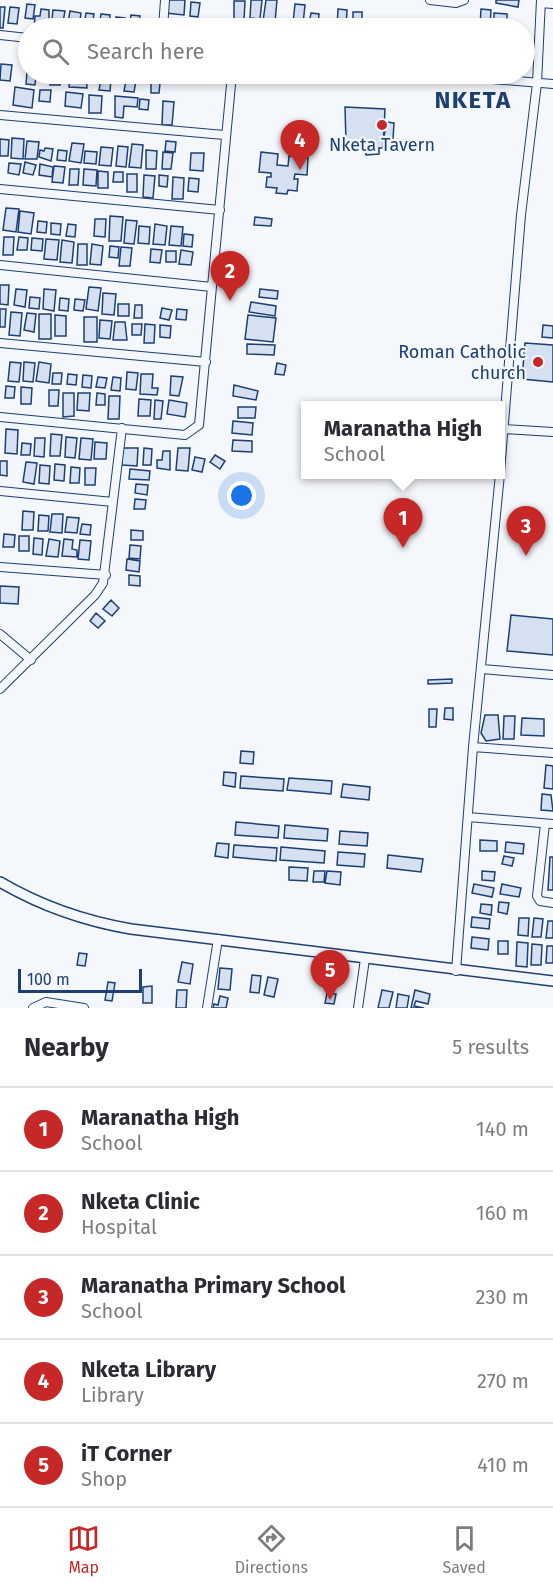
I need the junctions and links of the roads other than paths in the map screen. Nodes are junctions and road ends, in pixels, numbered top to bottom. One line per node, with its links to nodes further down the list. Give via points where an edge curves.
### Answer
1 (165, 0): 6 (street)
2 (430, 0): 3 (street)
3 (464, 0)
4 (541, 2): 5 (street); 9 (street)
5 (553, 4)
6 (164, 18)
7 (0, 35): 8 (street)
8 (18, 37)
9 (537, 83): 11 (street); 20 (street, via 521,215)
10 (231, 84): 13 (street)
11 (553, 84)
12 (0, 115): 13 (street)
13 (225, 135): 15 (street)
14 (0, 189): 15 (street)
15 (220, 210): 17 (street)
16 (0, 265): 17 (street)
17 (212, 287): 19 (street)
18 (0, 343): 19 (street)
19 (206, 362): 22 (street, via 199,425 191,433)
20 (505, 416)
21 (0, 417): 22 (street)
22 (122, 428): 27 (street)
23 (505, 429): 24 (street)
24 (553, 432)
25 (499, 479): 32 (street)
26 (0, 491): 27 (street)
27 (113, 501): 29 (street)
28 (0, 567): 29 (street)
29 (106, 575): 31 (street, via 95,595)
30 (0, 634): 31 (street)
31 (31, 660): 34 (street)
32 (482, 669): 33 (street); 35 (street)
33 (553, 675)
34 (0, 689)
35 (473, 747): 36 (street); 37 (street)
36 (553, 753)
37 (468, 817): 38 (street); 43 (street)
38 (549, 824): 40 (street, via 536,889 540,901)
39 (0, 882): 41 (street, via 27,898 96,923)
40 (553, 903)
41 (218, 939): 42 (street); 47 (street)
42 (365, 959): 43 (street); 48 (street)
43 (456, 971): 44 (street)
44 (553, 981)
45 (33, 1008): 46 (street, via 46,1002)
46 (84, 1008)
47 (207, 1008)
48 (358, 1008)

